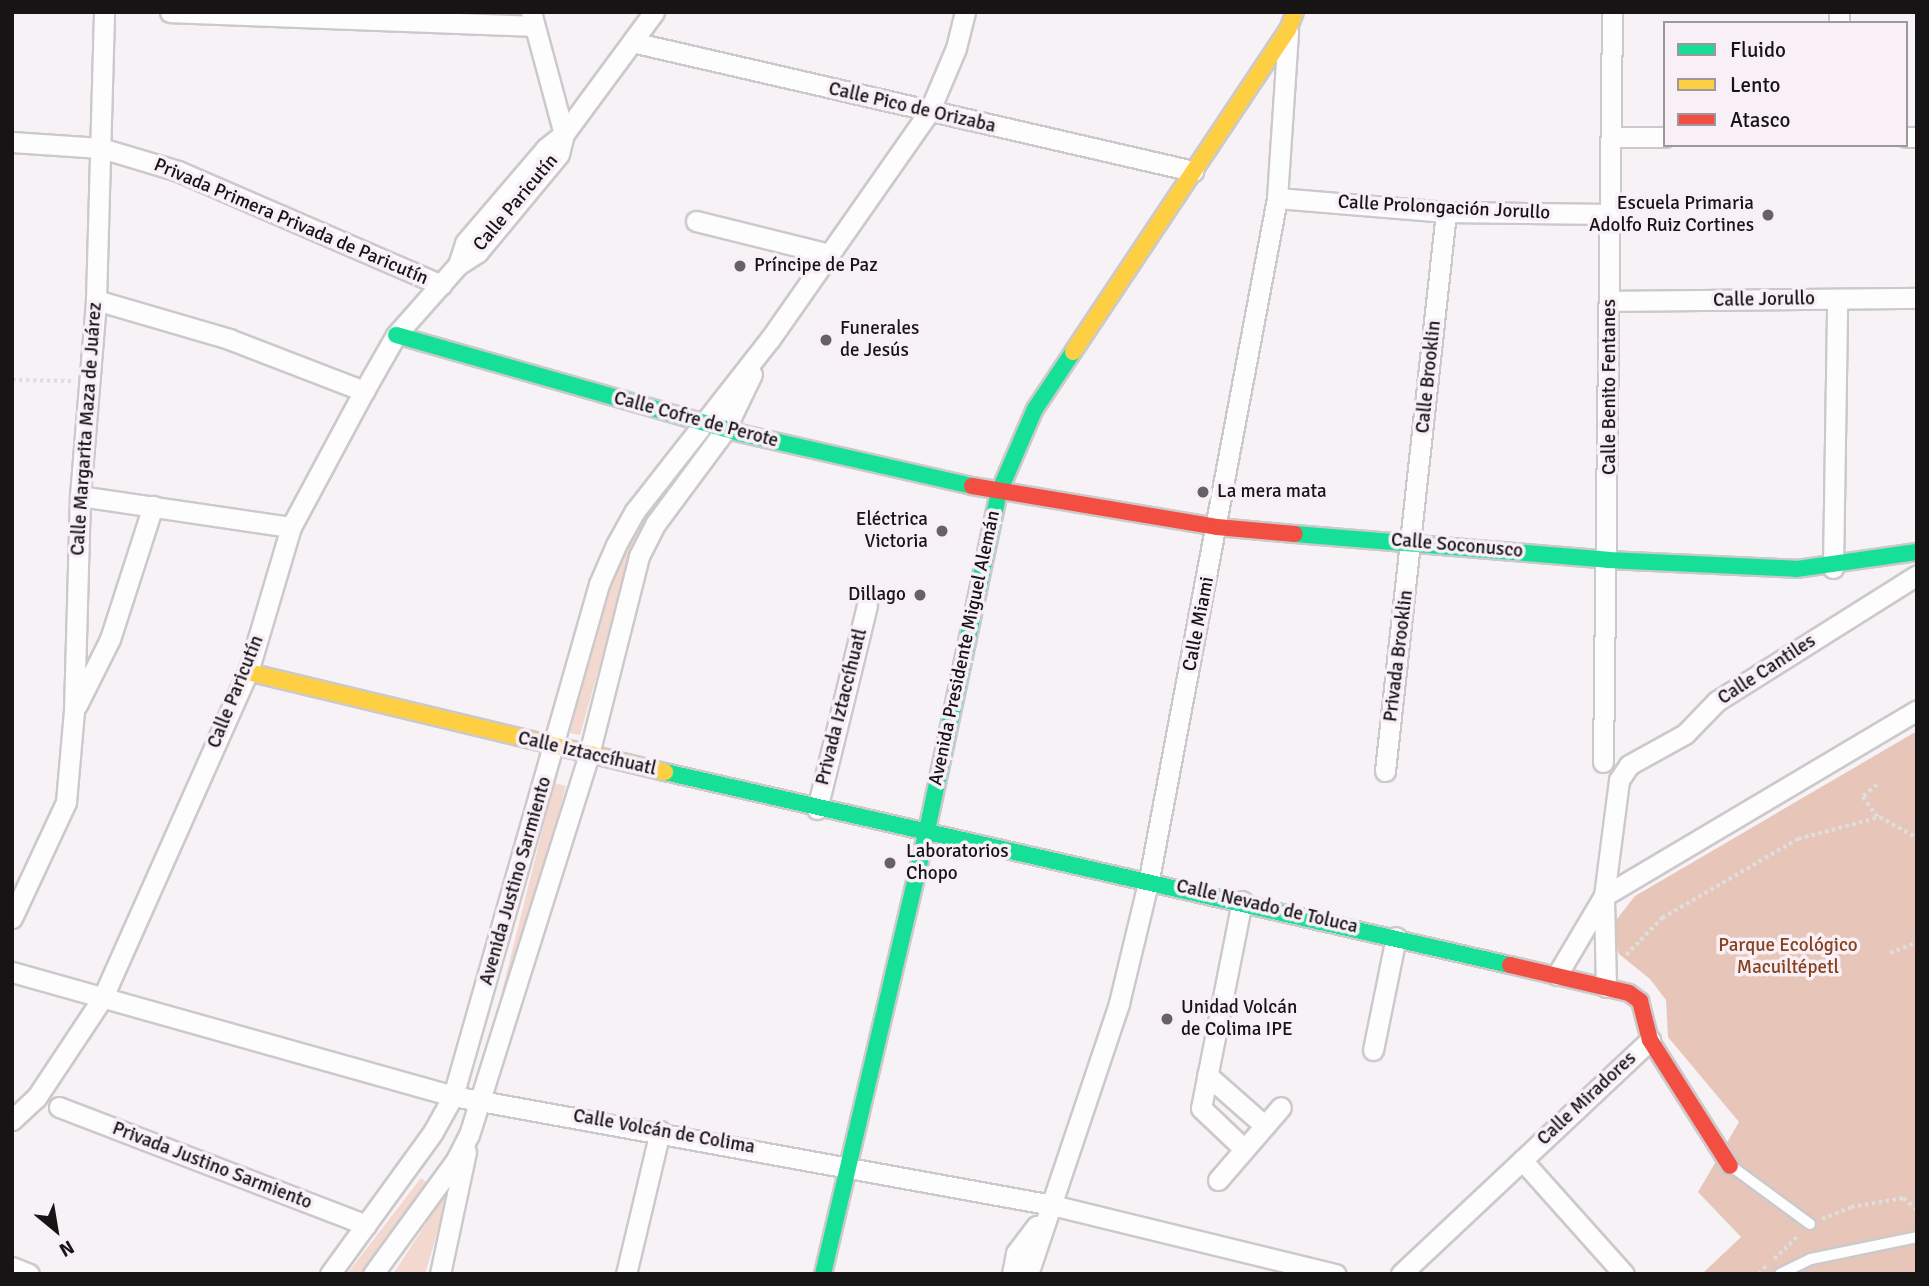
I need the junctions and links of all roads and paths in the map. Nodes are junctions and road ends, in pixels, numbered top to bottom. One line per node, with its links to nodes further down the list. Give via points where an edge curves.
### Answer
1 (104, 12): 15 (street, Calle Margarita Maza de Juárez)
2 (170, 12): 6 (street)
3 (653, 12): 9 (street, Calle Paricutín)
4 (965, 12): 10 (street, Avenida Justino Sarmiento, via 956,48)
5 (1612, 12): 12 (street, Calle Benito Fentanes)
6 (305, 15): 7 (street)
7 (533, 19): 11 (street)
8 (1292, 21): 16 (street, Avenida Presidente Miguel Alemán); 17 (street, Calle Miami)
9 (632, 42): 10 (street, Calle Pico de Orizaba); 11 (street, Calle Paricutín)
10 (929, 112): 16 (street, Calle Pico de Orizaba); 21 (street, Avenida Justino Sarmiento)
11 (564, 134): 22 (street, Calle Paricutín, via 551,164 478,252 458,265)
12 (1613, 137): 13 (street); 19 (street, Calle Benito Fentanes)
13 (1663, 137)
14 (12, 142): 15 (street)
15 (101, 148): 22 (street, Privada Primera Privada de Paricutín, via 178,171); 25 (street, Calle Margarita Maza de Juárez)
16 (1193, 171): 34 (street, Avenida Presidente Miguel Alemán, via 1035,409)
17 (1278, 198): 18 (street, Calle Prolongación Jorullo); 38 (street, Calle Miami)
18 (1447, 212): 19 (street, Calle Prolongación Jorullo); 39 (street, Calle Brooklin)
19 (1610, 214): 26 (street, Calle Benito Fentanes)
20 (696, 221): 21 (street)
21 (829, 254): 28 (street, Avenida Justino Sarmiento)
22 (441, 285): 27 (street, Calle Paricutín)
23 (1917, 298): 24 (street, Calle Jorullo)
24 (1837, 299): 26 (street, Calle Jorullo); 42 (street)
25 (96, 300): 30 (street, Calle Margarita Maza de Juárez); 31 (street, via 229,339)
26 (1611, 301): 41 (street, Calle Benito Fentanes)
27 (397, 335): 31 (street, Calle Paricutín); 32 (street, Calle Cofre de Perote)
28 (770, 339): 32 (street, Avenida Justino Sarmiento); 33 (street, Avenida Justino Sarmiento)
29 (12, 380): 30 (path)
30 (91, 382): 35 (street, Calle Margarita Maza de Juárez)
31 (364, 391): 37 (street, Calle Paricutín)
32 (703, 424): 33 (street, Calle Cofre de Perote); 48 (street, Avenida Justino Sarmiento, via 635,511 598,584)
33 (726, 430): 34 (street, Calle Cofre de Perote); 49 (street, Avenida Justino Sarmiento, via 656,523 639,556)
34 (999, 492): 38 (street, Calle Soconusco); 55 (street, Avenida Presidente Miguel Alemán)
35 (80, 496): 36 (street); 47 (street, Calle Margarita Maza de Juárez)
36 (153, 506): 37 (street); 47 (street, Calle Margarita Maza de Juárez, via 110,639)
37 (290, 527): 45 (street, Calle Paricutín)
38 (1217, 527): 39 (street, Calle Soconusco); 57 (street, Calle Miami)
39 (1412, 542): 41 (street, Calle Soconusco); 51 (street, Privada Brooklin)
40 (1917, 552): 42 (street, Calle Soconusco)
41 (1608, 561): 42 (street, Calle Soconusco); 50 (street, Calle Benito Fentanes)
42 (1833, 568)
43 (1917, 575): 58 (street, Calle Cantiles, via 1717,701 1685,734 1629,765 1619,780)
44 (867, 605): 53 (street, Privada Iztaccíhuatl)
45 (248, 672): 48 (street, Calle Iztaccíhuatl); 68 (street, Calle Paricutín)
46 (1917, 710): 58 (street)
47 (74, 711): 60 (street, Calle Margarita Maza de Juárez, via 66,802)
48 (555, 748): 49 (street, Calle Iztaccíhuatl); 72 (street, Avenida Justino Sarmiento)
49 (589, 754): 53 (street, Calle Iztaccíhuatl); 73 (street, Avenida Justino Sarmiento)
50 (1603, 762)
51 (1385, 771)
52 (1877, 785): 54 (path, via 1863,797)
53 (817, 809): 55 (street, Calle Iztaccíhuatl)
54 (1878, 818): 56 (path); 64 (path, via 1798,839 1662,918)
55 (926, 835): 57 (street, Calle Nevado de Toluca); 82 (street, Avenida Presidente Miguel Alemán)
56 (1917, 838)
57 (1149, 879): 59 (street, Calle Nevado de Toluca); 85 (street, Calle Miami, via 1119,1003)
58 (1604, 896): 66 (street); 67 (street)
59 (1242, 901): 61 (street, Calle Nevado de Toluca); 71 (street)
60 (12, 918)
61 (1396, 937): 66 (street, Calle Nevado de Toluca); 70 (street)
62 (1917, 942): 63 (path)
63 (1890, 953)
64 (1623, 959)
65 (12, 972): 68 (street, Calle Volcán de Colima)
66 (1557, 975): 67 (street, Calle Nevado de Toluca)
67 (1606, 987): 69 (street, Calle Miradores, via 1640,1001)
68 (103, 997): 72 (street, Calle Volcán de Colima); 76 (street, Calle Paricutín, via 36,1098)
69 (1650, 1040): 81 (street, Calle Miradores); 83 (street)
70 (1373, 1050)
71 (1208, 1075): 77 (street); 80 (street, via 1201,1108)
72 (453, 1096): 73 (street, Calle Volcán de Colima); 88 (street, Avenida Justino Sarmiento, via 433,1132)
73 (484, 1101): 78 (street, Calle Volcán de Colima); 79 (street, Avenida Justino Sarmiento)
74 (58, 1107): 88 (street, Privada Justino Sarmiento)
75 (1281, 1107): 77 (street)
76 (12, 1120)
77 (1265, 1126): 80 (street)
78 (660, 1131): 82 (street, Calle Volcán de Colima); 97 (street)
79 (469, 1135): 95 (street, Avenida Justino Sarmiento); 96 (street)
80 (1244, 1149): 84 (street)
81 (1522, 1160): 91 (street, Calle Miradores); 101 (street)
82 (848, 1165): 85 (street, Calle Volcán de Colima); 98 (street, Avenida Presidente Miguel Alemán)
83 (1730, 1166): 87 (lane)
84 (1218, 1180)
85 (1052, 1205): 92 (street, Calle Volcán de Colima); 99 (street, Calle Miami, via 1016,1253); 100 (street, Calle Miami)
86 (1917, 1210): 87 (path, via 1904,1198 1878,1201)
87 (1810, 1224): 102 (path)
88 (366, 1225): 94 (street, Avenida Justino Sarmiento)
89 (1917, 1237): 103 (lane, via 1811,1259)
90 (12, 1267): 93 (street)
91 (1410, 1271)
92 (1326, 1272)
93 (29, 1274)
94 (330, 1274)
95 (373, 1274)
96 (440, 1274)
97 (626, 1274)
98 (823, 1274)
99 (1012, 1274)
100 (1028, 1274)
101 (1624, 1274)
102 (1758, 1274)
103 (1780, 1274)

